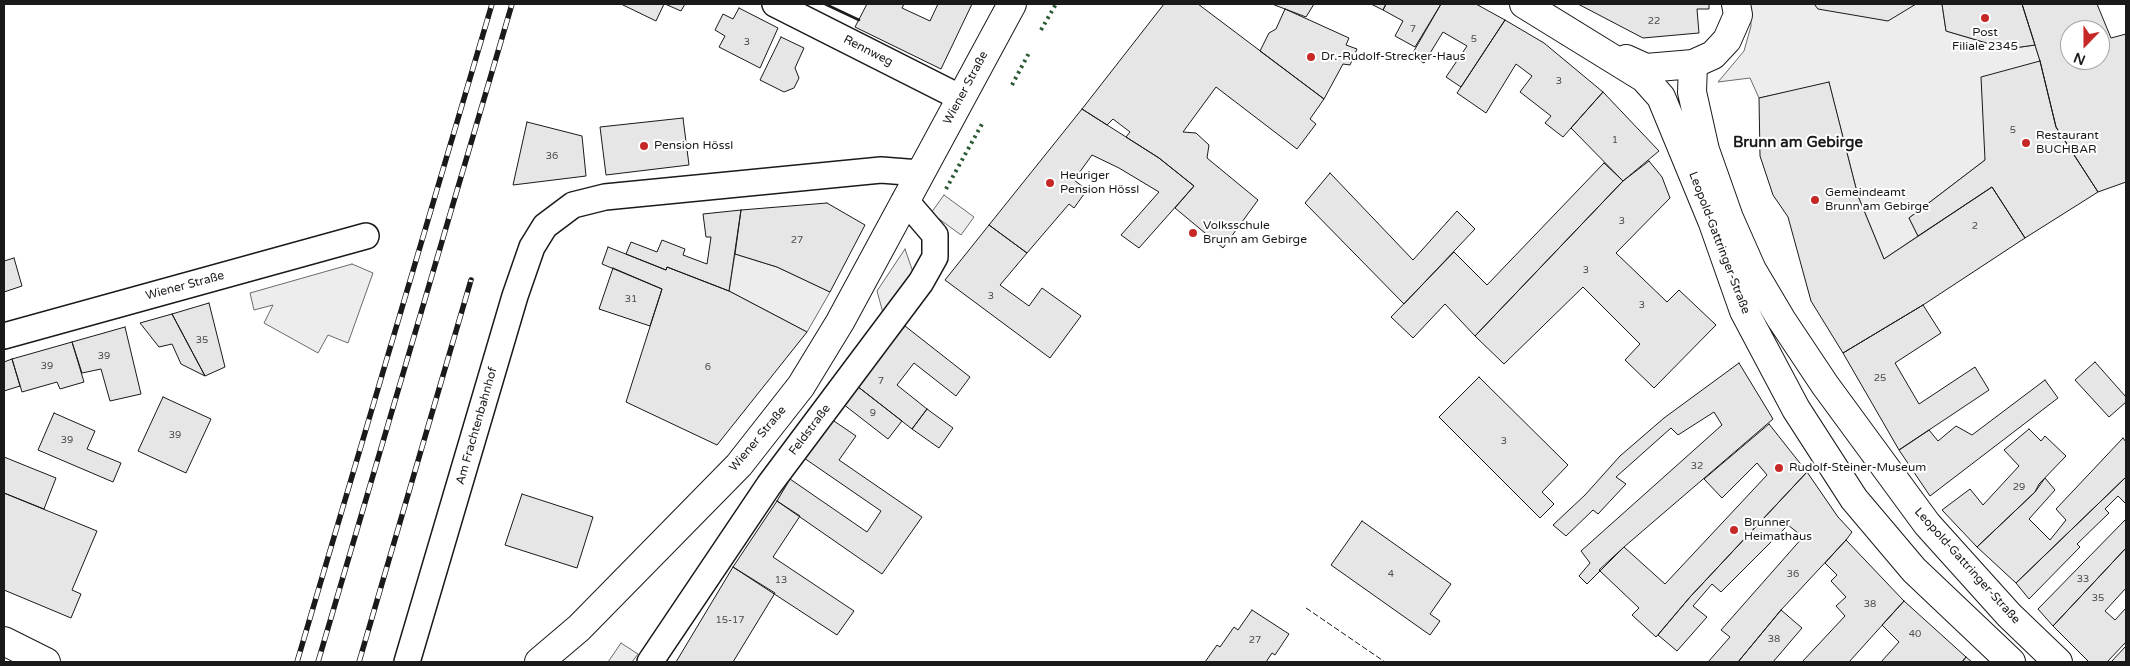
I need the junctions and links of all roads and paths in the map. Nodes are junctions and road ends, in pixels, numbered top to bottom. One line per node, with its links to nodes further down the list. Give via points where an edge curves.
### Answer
1 (775, 4): 7 (street, Rennweg)
2 (1012, 4): 7 (main road, Wiener Straße)
3 (1524, 4): 5 (main road)
4 (1737, 10): 6 (main road, via 1727,40 1713,54)
5 (1590, 44): 6 (main road, via 1646,68); 13 (main road, Leopold-Gattringer-Straße, via 1644,78 1661,98 1713,223 1744,312 1796,409 1854,499 1914,570)
6 (1693, 64): 12 (main road, Leopold-Gattringer-Straße, via 1692,92 1705,150 1752,270 1825,385 1927,524)
7 (961, 98): 8 (main road, Wiener Straße)
8 (920, 173): 9 (main road, Wiener Straße); 16 (street, Am Frachtenbahnhof, via 881,170 605,196 573,205 545,226 532,247 515,296)
9 (905, 200): 17 (main road, Wiener Straße, via 840,322 801,386 769,429 738,465 585,621); 18 (street, Feldstraße, via 935,236 935,256 921,282 769,485)
10 (366, 236): 11 (street, Wiener Straße)
11 (4, 336)
12 (2009, 615): 13 (main road); 20 (main road, Leopold-Gattringer-Straße)
13 (1986, 640): 19 (main road, Leopold-Gattringer-Straße)
14 (4, 641): 15 (main road)
15 (46, 662)
16 (407, 662)
17 (539, 662)
18 (650, 662)
19 (2011, 662)
20 (2058, 662)

